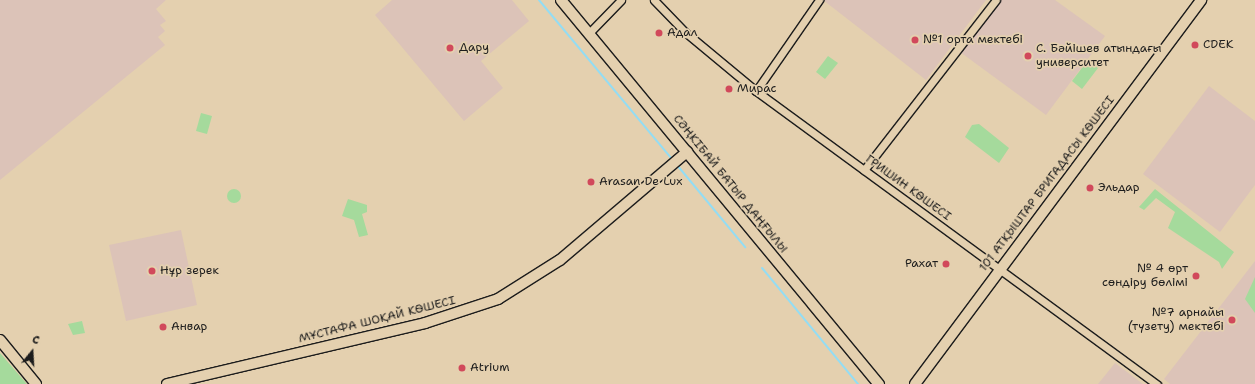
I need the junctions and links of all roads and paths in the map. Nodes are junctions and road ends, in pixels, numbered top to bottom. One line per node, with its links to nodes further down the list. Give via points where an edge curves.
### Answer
1 (561, 0): 7 (street, СӘҢКІБАЙ БАТЫР ДАҢҒЫЛЫ)
2 (621, 0): 7 (street)
3 (654, 0): 8 (street, ГРИШИН КӨШЕСІ, via 685,32)
4 (819, 0): 8 (street)
5 (996, 0): 10 (street)
6 (1201, 0): 11 (street, 101 АТҚЫШТАР БРИГАДАСЫ КӨШЕСІ)
7 (589, 33): 9 (street, СӘҢКІБАЙ БАТЫР ДАҢҒЫЛЫ)
8 (756, 91): 10 (street, ГРИШИН КӨШЕСІ)
9 (687, 152): 14 (street, МҰСТАФА ШОҚАЙ КӨШЕСІ, via 560,260 498,299 425,323); 15 (street, СӘҢКІБАЙ БАТЫР ДАҢҒЫЛЫ)
10 (864, 170): 11 (street, ГРИШИН КӨШЕСІ)
11 (999, 268): 16 (street, 101 АТҚЫШТАР БРИГАДАСЫ КӨШЕСІ); 17 (street, ГРИШИН КӨШЕСІ)
12 (0, 340): 13 (street)
13 (36, 384)
14 (167, 384)
15 (879, 384)
16 (915, 384)
17 (1157, 384)

